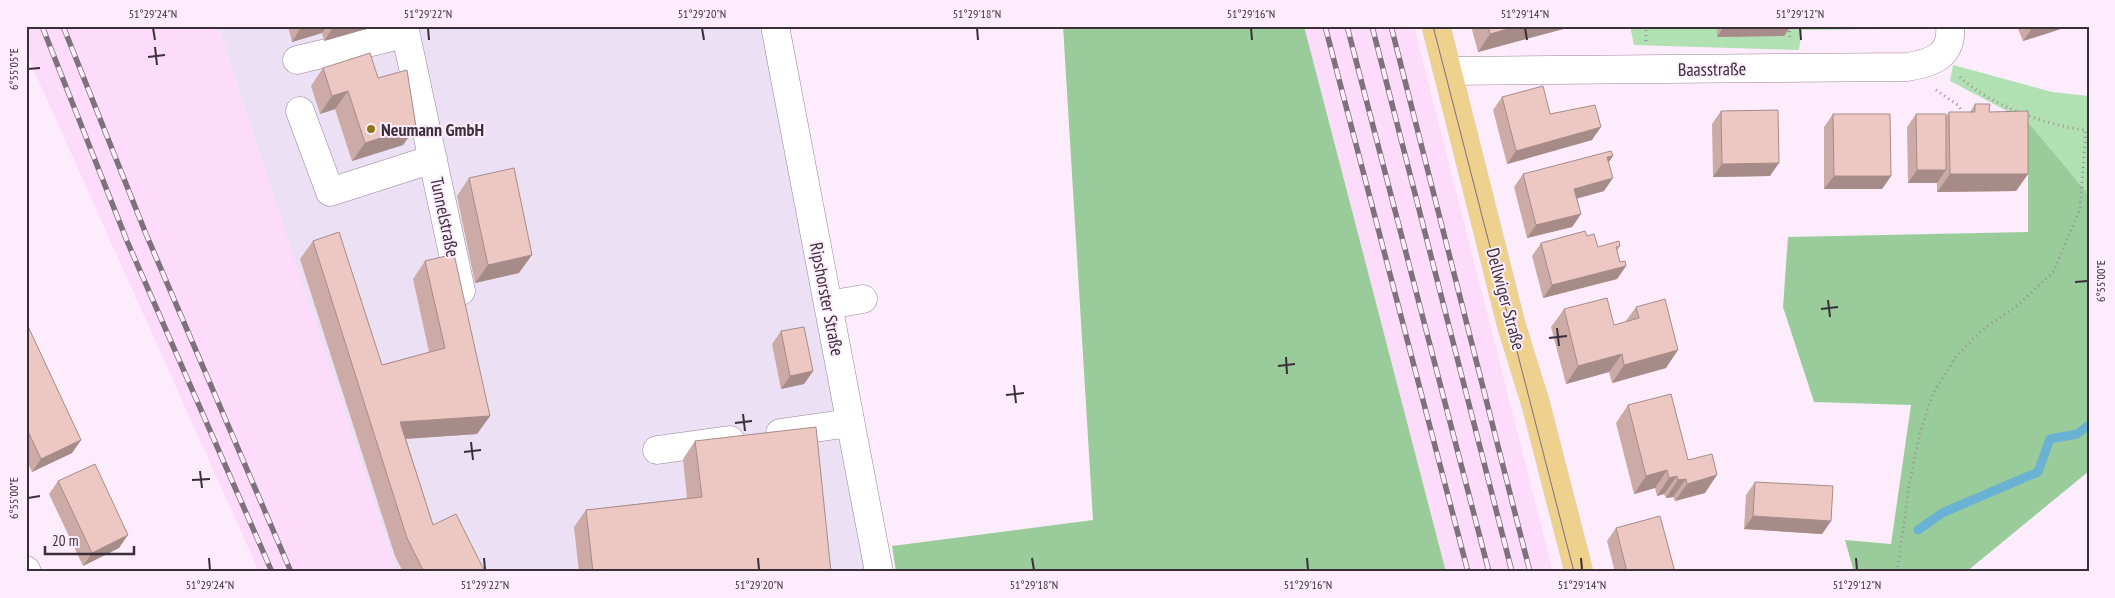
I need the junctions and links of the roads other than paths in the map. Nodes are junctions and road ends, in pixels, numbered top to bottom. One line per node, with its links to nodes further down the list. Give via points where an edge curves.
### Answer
1 (775, 26): 10 (street, Ripshorster Straße)
2 (1436, 26): 6 (main road, Dellwiger Straße)
3 (1950, 26): 6 (street, Baasstraße, via 1949,45 1933,61 1907,67)
4 (405, 30): 5 (street); 8 (street, Tunnelstraße)
5 (297, 60)
6 (1448, 71): 15 (main road, Dellwiger Straße, via 1511,324 1536,405)
7 (300, 111): 8 (street, via 330,192)
8 (432, 159): 11 (street, Tunnelstraße)
9 (863, 299): 10 (street)
10 (828, 305): 12 (street, Ripshorster Straße)
11 (466, 313)
12 (850, 422): 13 (street); 14 (street, Ripshorster Straße)
13 (657, 450)
14 (878, 572)
15 (1579, 572)

